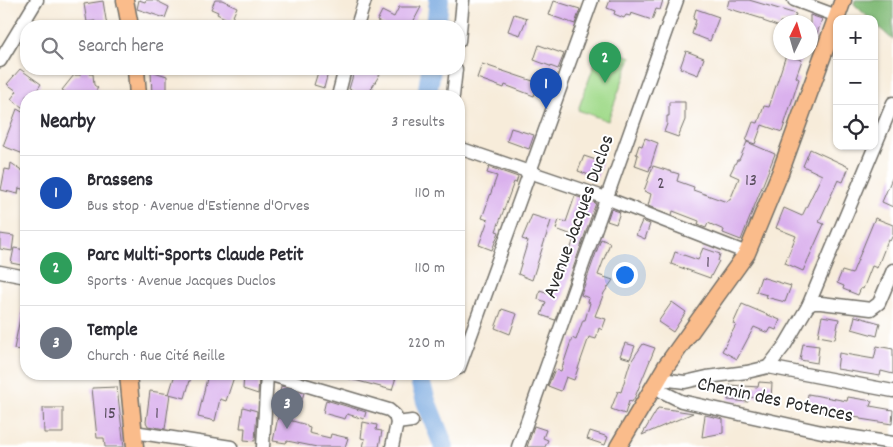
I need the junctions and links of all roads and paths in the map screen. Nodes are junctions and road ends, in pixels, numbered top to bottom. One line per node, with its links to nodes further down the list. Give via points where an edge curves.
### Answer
1 (37, 0): 11 (street)
2 (125, 0): 12 (main road)
3 (365, 0): 13 (street)
4 (463, 0): 14 (street)
5 (592, 0): 26 (street)
6 (677, 0): 27 (street, Avenue Jacques Duclos)
7 (794, 0): 9 (street)
8 (843, 0): 10 (main road)
9 (834, 15)
10 (837, 15)
11 (25, 20)
12 (129, 20)
13 (360, 20)
14 (461, 20)
15 (833, 27): 28 (main road)
16 (20, 28): 17 (street)
17 (0, 61)
18 (136, 75): 21 (main road)
19 (343, 75): 22 (street)
20 (455, 75): 23 (street)
21 (138, 90)
22 (340, 90)
23 (454, 90)
24 (893, 103): 32 (street)
25 (465, 150): 26 (street)
26 (531, 172): 27 (street); 33 (street)
27 (606, 198): 28 (street); 47 (street, Avenue Jacques Duclos)
28 (747, 253): 38 (main road)
29 (893, 270): 32 (street, via 879,303 871,309 817,302)
30 (0, 272): 31 (street)
31 (20, 276)
32 (808, 306): 34 (street)
33 (465, 352)
34 (768, 367): 38 (street, via 685,382 669,380); 39 (street)
35 (129, 380): 42 (main road)
36 (267, 380): 45 (street)
37 (288, 380): 41 (street, via 390,410)
38 (655, 383): 43 (street, Chemin des Potences, via 663,392 681,401 822,432); 48 (main road)
39 (893, 391)
40 (412, 421): 41 (street)
41 (396, 422): 46 (street)
42 (134, 439): 44 (street)
43 (893, 443)
44 (231, 447)
45 (263, 447)
46 (392, 447)
47 (518, 447)
48 (618, 447)

